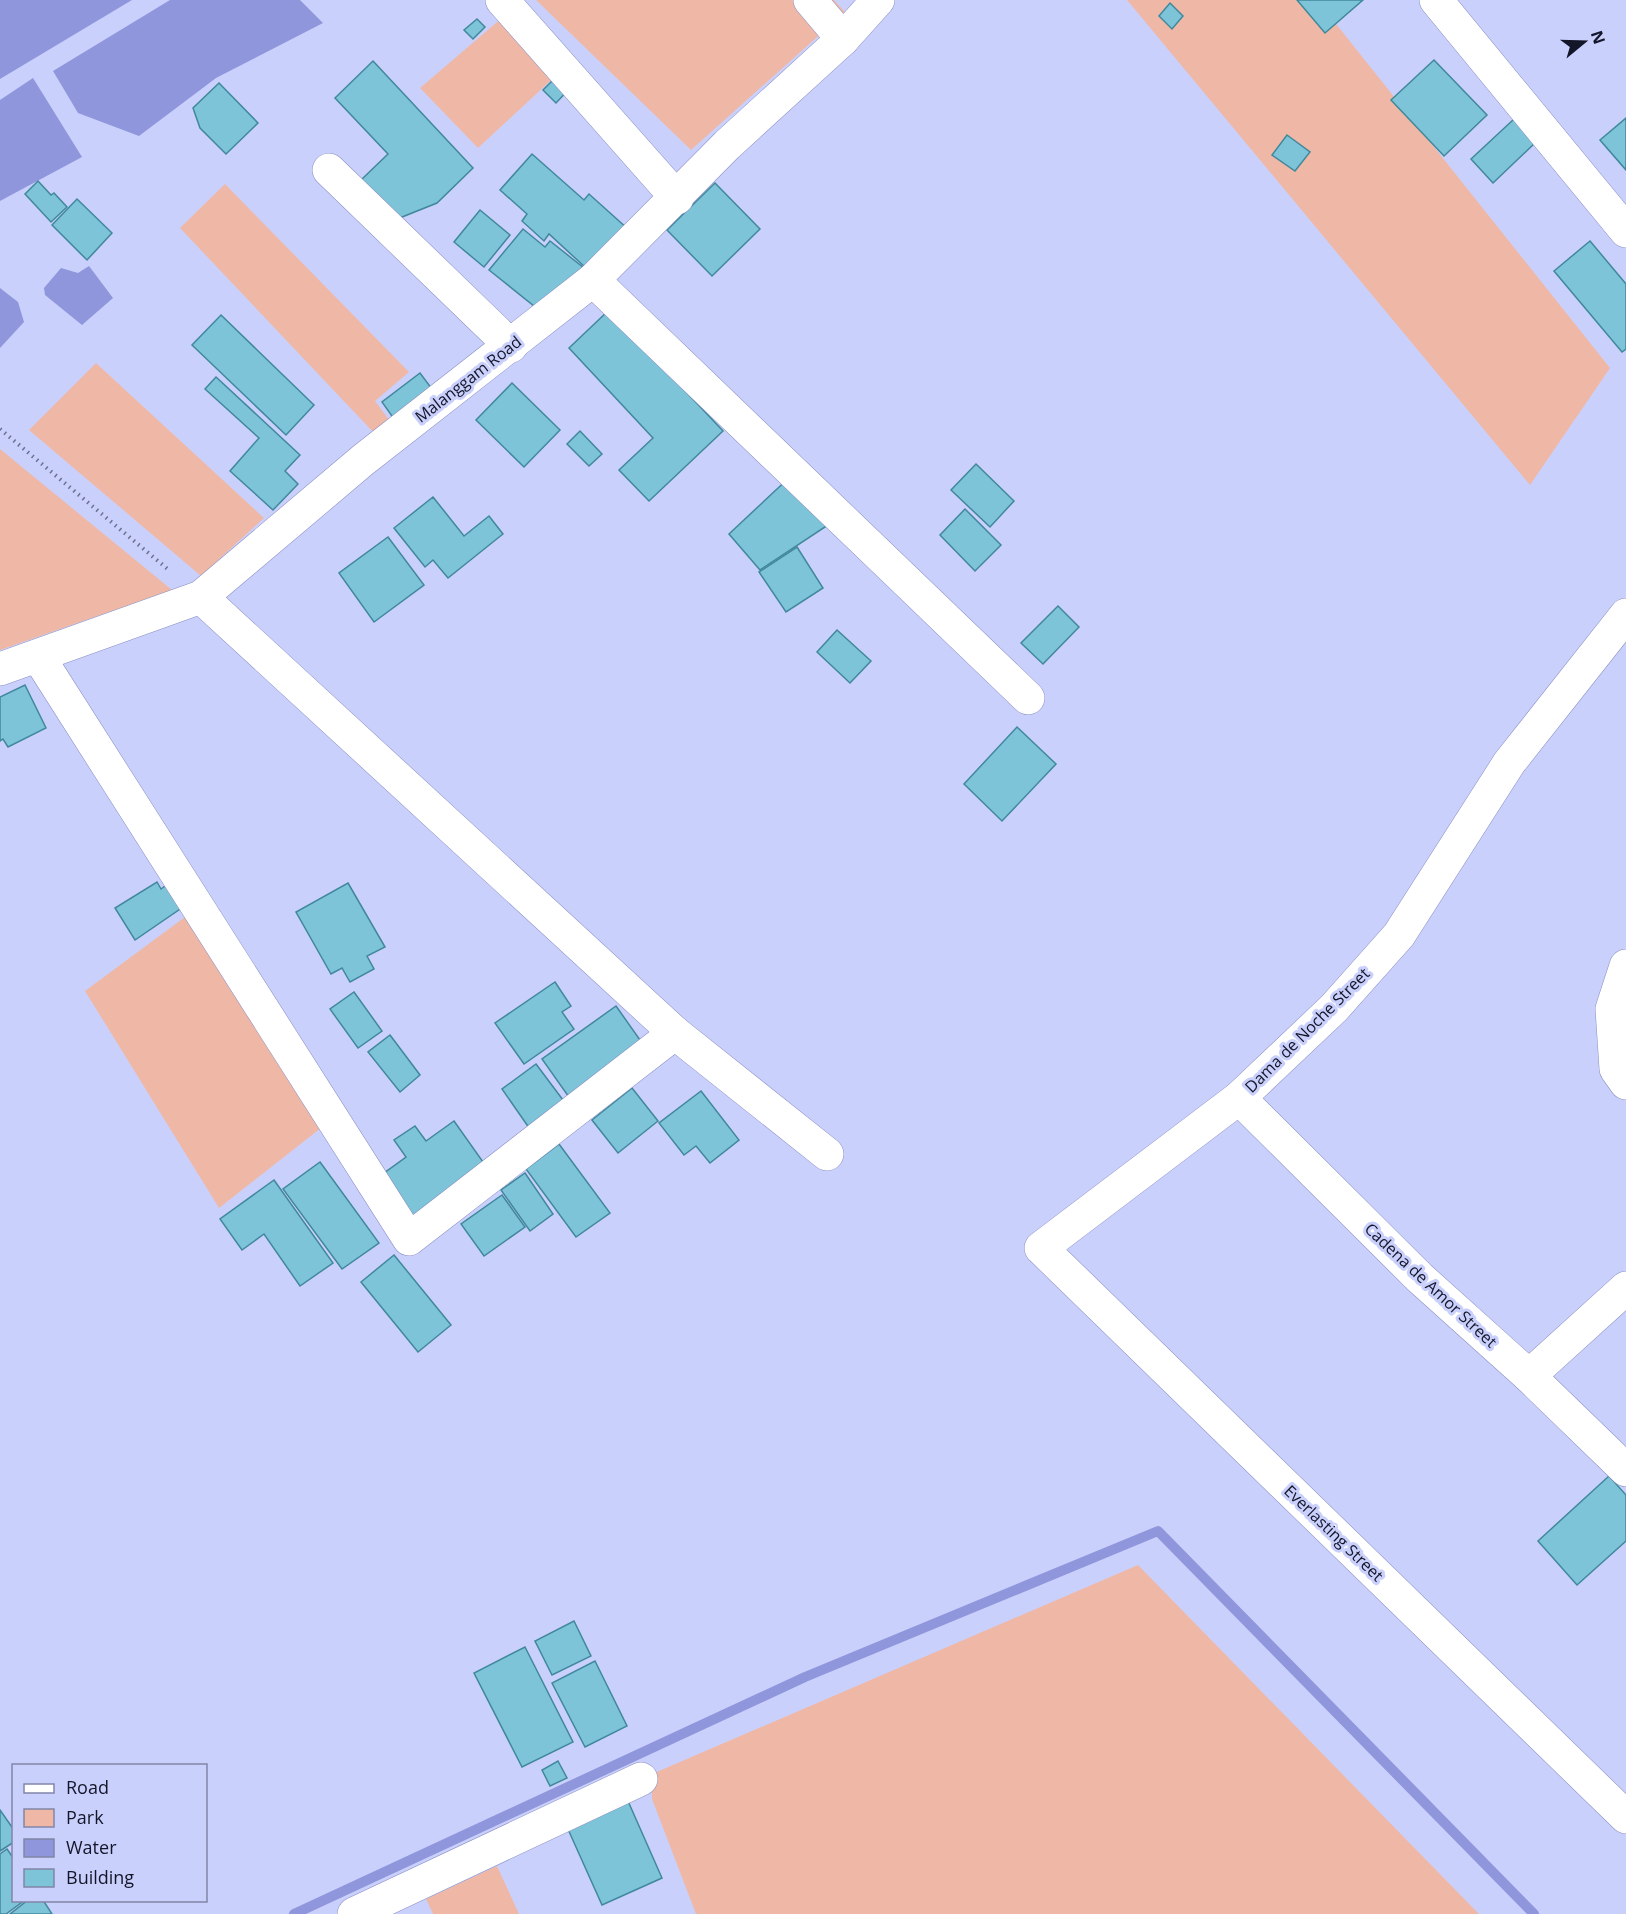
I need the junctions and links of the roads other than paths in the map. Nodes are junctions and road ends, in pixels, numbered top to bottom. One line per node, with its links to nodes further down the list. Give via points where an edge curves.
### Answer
1 (502, 0): 7 (street)
2 (810, 0): 5 (street)
3 (878, 0): 5 (street, Malanggam Road)
4 (1436, 0): 8 (street)
5 (843, 39): 7 (street, Malanggam Road, via 727,145)
6 (329, 170): 10 (street)
7 (677, 198): 9 (street, Malanggam Road)
8 (1626, 231)
9 (593, 280): 10 (street, Malanggam Road); 15 (street)
10 (511, 346): 11 (street, Malanggam Road, via 363,460)
11 (201, 597): 13 (street, Malanggam Road); 17 (street)
12 (1626, 615): 19 (street, Dama de Noche Street, via 1509,763 1399,935 1334,1008)
13 (38, 656): 14 (street, Malanggam Road); 17 (street, via 409,1239)
14 (0, 669)
15 (1028, 698)
16 (1626, 966): 18 (street, via 1612,1009 1616,1069)
17 (675, 1033): 20 (street)
18 (1626, 1083)
19 (1239, 1098): 21 (street, Dama de Noche Street); 23 (street, Cadena de Amor Street, via 1420,1278)
20 (827, 1154)
21 (1041, 1248): 26 (street, Everlasting Street)
22 (1626, 1288): 23 (street)
23 (1529, 1376): 24 (street, Cadena de Amor Street)
24 (1626, 1470)
25 (641, 1779): 27 (street)
26 (1626, 1817)
27 (354, 1914)

